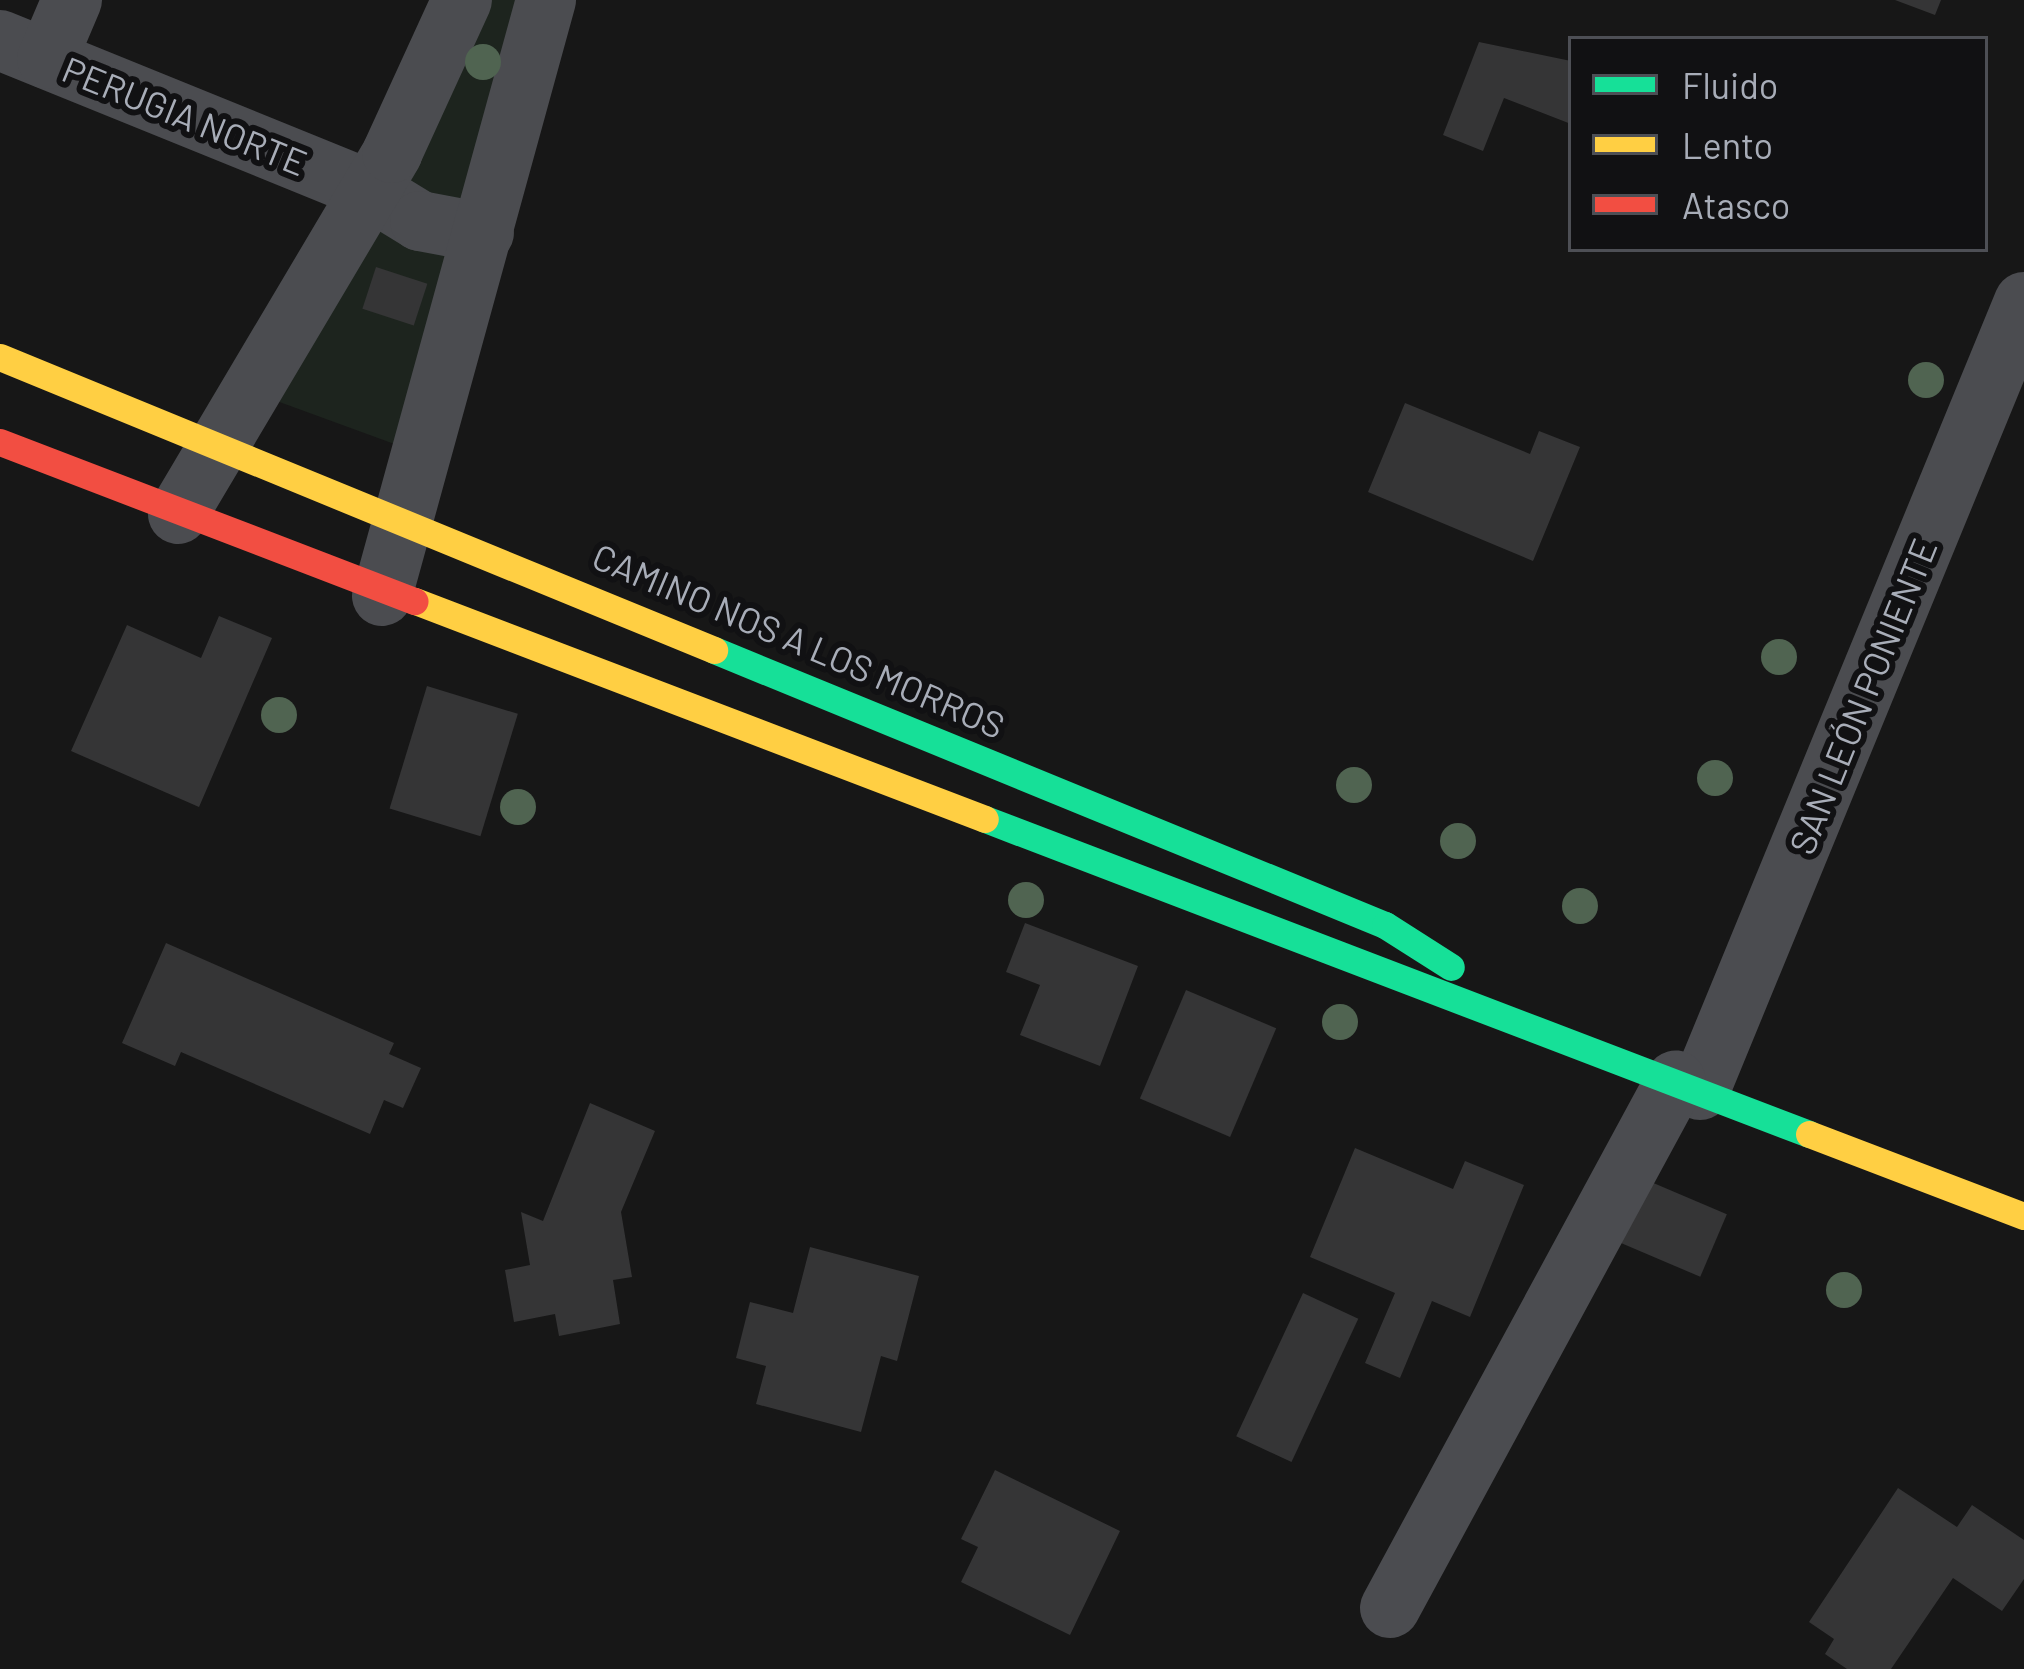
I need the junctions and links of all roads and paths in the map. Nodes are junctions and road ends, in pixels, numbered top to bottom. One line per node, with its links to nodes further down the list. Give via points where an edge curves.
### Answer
1 (72, 0): 4 (street)
2 (462, 0): 5 (street)
3 (546, 0): 6 (street)
4 (23, 49): 5 (street, PERUGIA NORTE)
5 (370, 191): 6 (street, PERUGIA NORTE, via 420,221); 9 (street)
6 (484, 233): 12 (street)
7 (2024, 302): 15 (street, SAN LEÓN PONIENTE)
8 (0, 357): 9 (main road, CAMINO NOS A LOS MORROS)
9 (214, 437): 11 (street); 12 (main road, CAMINO NOS A LOS MORROS)
10 (0, 442): 11 (main road, CAMINO NOS A LOS MORROS)
11 (178, 514): 13 (main road, CAMINO NOS A LOS MORROS)
12 (409, 516): 13 (street); 14 (main road, CAMINO NOS A LOS MORROS, via 1384,925)
13 (382, 596): 14 (main road, CAMINO NOS A LOS MORROS)
14 (1551, 1030): 15 (main road, CAMINO NOS A LOS MORROS)
15 (1688, 1085): 16 (main road, CAMINO NOS A LOS MORROS); 17 (street, SAN LEÓN PONIENTE)
16 (2024, 1216)
17 (1390, 1608)

